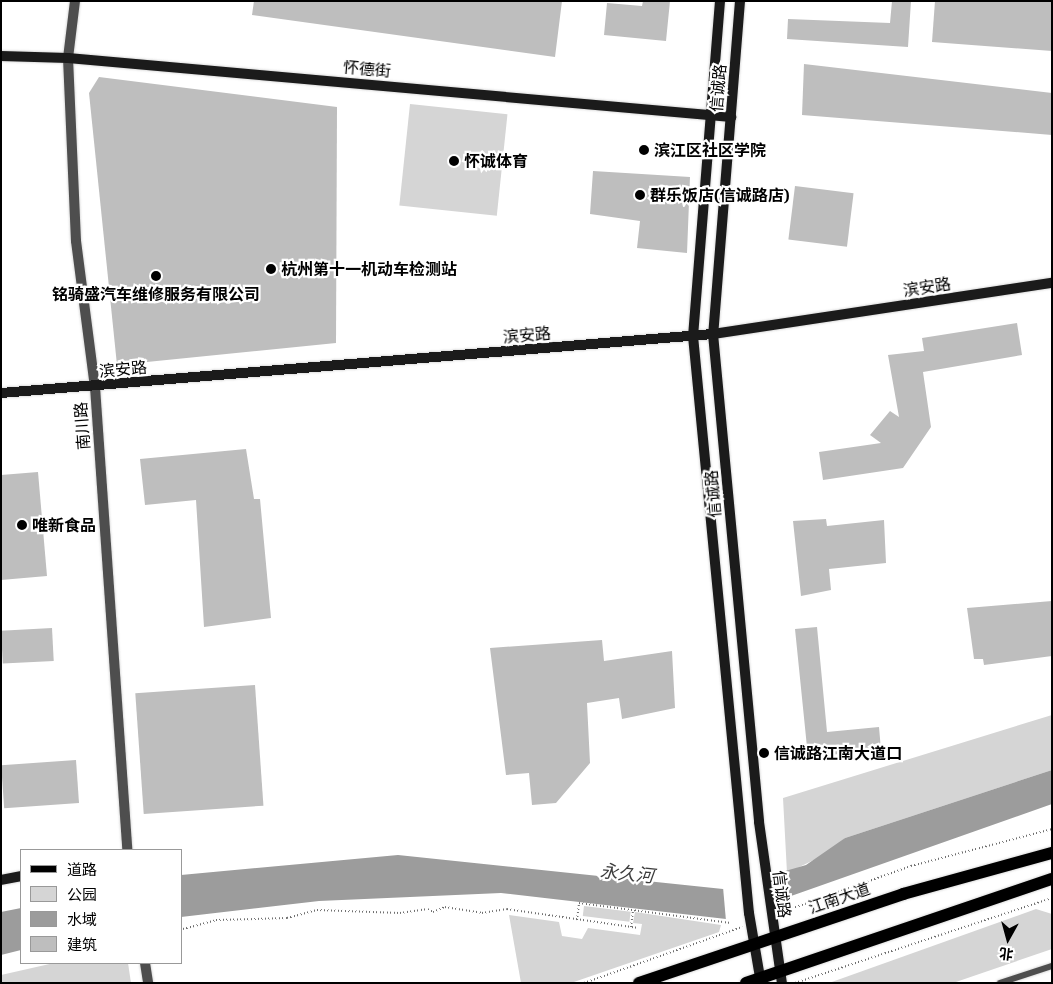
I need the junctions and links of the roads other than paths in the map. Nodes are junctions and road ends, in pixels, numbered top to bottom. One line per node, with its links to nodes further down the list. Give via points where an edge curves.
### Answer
1 (75, 1): 5 (street, 南川路)
2 (720, 1): 6 (main road, 信诚路)
3 (740, 1): 7 (main road, 信诚路)
4 (1, 56): 5 (main road, 怀德街)
5 (68, 58): 6 (main road, 怀德街); 11 (street, 南川路, via 76,241)
6 (710, 115): 7 (main road, 怀德街); 10 (main road, 信诚路)
7 (731, 117): 9 (main road, 信诚路)
8 (1052, 283): 9 (main road, 滨安路)
9 (714, 334): 10 (main road, 滨安路); 18 (main road, 信诚路, via 759,822)
10 (694, 336): 11 (main road, 滨安路); 19 (main road, 信诚路)
11 (95, 387): 12 (main road, 滨安路); 13 (street, 南川路)
12 (1, 393)
13 (127, 849)
14 (1052, 853): 18 (main road, 江南大道, via 903,894)
15 (20, 876): 17 (main road)
16 (1052, 879): 22 (main road)
17 (1, 880)
18 (773, 937): 19 (main road, 江南大道); 22 (main road, 信诚路)
19 (754, 943): 23 (main road, 信诚路); 25 (main road, 江南大道)
20 (145, 964): 24 (street)
21 (1052, 966): 27 (lane)
22 (781, 977): 23 (main road)
23 (760, 980): 26 (main road)
24 (148, 983)
25 (640, 983)
26 (746, 983)
27 (1000, 983)

